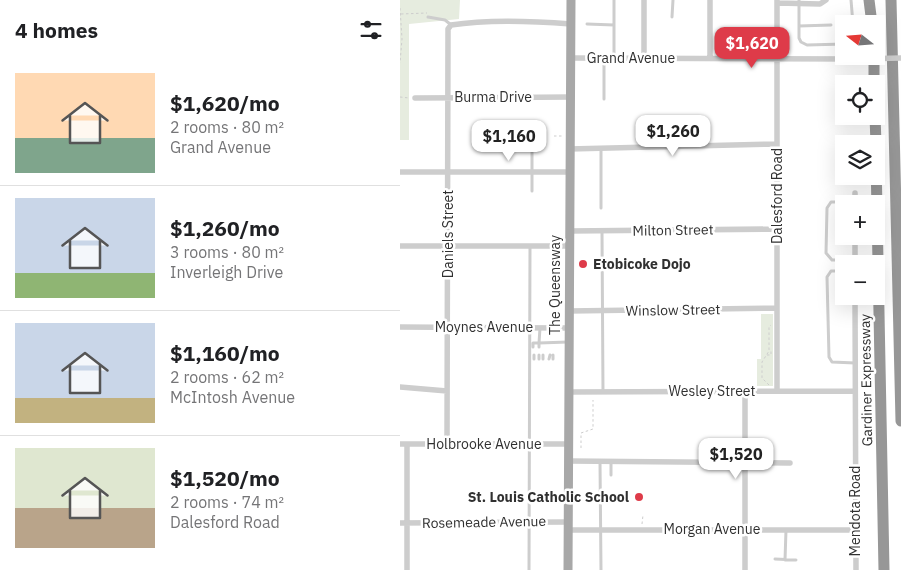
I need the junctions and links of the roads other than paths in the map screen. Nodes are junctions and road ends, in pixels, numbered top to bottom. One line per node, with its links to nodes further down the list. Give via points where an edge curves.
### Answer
1 (571, 0): 16 (main road, The Queensway)
2 (614, 0): 18 (lane)
3 (644, 0): 26 (street)
4 (673, 0): 15 (lane)
5 (710, 0): 27 (street)
6 (826, 0): 11 (street, via 820,4)
7 (851, 0): 12 (lane)
8 (870, 0): 13 (highway)
9 (891, 0): 75 (highway)
10 (776, 2): 11 (street); 29 (street, Dalesford Road)
11 (799, 2): 21 (lane)
12 (852, 15)
13 (871, 15)
14 (428, 17): 19 (lane, via 445,20)
15 (672, 17)
16 (571, 24): 19 (street); 23 (main road, The Queensway)
17 (587, 24): 18 (lane)
18 (614, 24): 25 (lane)
19 (451, 25): 30 (street, Daniels Street, via 447,36)
20 (831, 25): 21 (lane)
21 (799, 26): 22 (lane, via 799,38 803,44)
22 (835, 44)
23 (571, 58): 24 (street, Grand Avenue); 32 (main road, The Queensway)
24 (604, 58): 25 (street, Grand Avenue); 33 (lane)
25 (614, 58): 26 (street, Grand Avenue)
26 (644, 58): 27 (street, Grand Avenue)
27 (710, 58): 29 (street, Grand Avenue)
28 (901, 58): 29 (street, Grand Avenue, bridge)
29 (777, 59): 34 (street, Dalesford Road)
30 (448, 97): 31 (street, Burma Drive); 32 (street, Burma Drive); 39 (street, Daniels Street)
31 (415, 98)
32 (570, 98): 37 (main road, The Queensway)
33 (604, 98)
34 (777, 144): 36 (street); 46 (street, Dalesford Road)
35 (532, 147): 40 (lane)
36 (601, 148): 37 (street); 45 (lane)
37 (569, 149): 41 (main road, The Queensway)
38 (400, 172): 39 (street)
39 (448, 172): 40 (street); 52 (street, Daniels Street)
40 (533, 172): 41 (street); 43 (lane)
41 (569, 172): 47 (main road, The Queensway)
42 (877, 185): 105 (highway, Gardiner Expressway)
43 (532, 191)
44 (835, 202): 53 (lane, via 827,208 826,253)
45 (601, 208)
46 (777, 229): 48 (street, Milton Street); 56 (street, Dalesford Road)
47 (569, 231): 48 (street, Milton Street); 51 (main road, The Queensway)
48 (602, 231): 58 (lane)
49 (400, 246): 52 (street)
50 (530, 246): 51 (street); 52 (street); 59 (lane)
51 (569, 246): 57 (main road, The Queensway)
52 (448, 247): 61 (street, Daniels Street)
53 (835, 260)
54 (835, 271): 67 (lane, via 830,271 827,277 829,357 832,362)
55 (855, 305): 67 (street, Mendota Road)
56 (777, 308): 58 (street, Winslow Street); 71 (street, Dalesford Road)
57 (569, 311): 58 (street, Winslow Street); 63 (main road, The Queensway)
58 (601, 311): 74 (lane)
59 (529, 326): 61 (street, Moynes Avenue); 62 (street, Moynes Avenue); 78 (lane)
60 (400, 327): 61 (street, Moynes Avenue)
61 (448, 327): 69 (street, Daniels Street)
62 (540, 327): 63 (street, Moynes Avenue); 65 (lane)
63 (568, 328): 64 (main road, The Queensway)
64 (568, 342): 65 (lane); 73 (main road, The Queensway)
65 (541, 345): 66 (lane, via 533,343)
66 (533, 347)
67 (855, 363): 72 (street, Mendota Road)
68 (400, 387): 69 (street)
69 (447, 391): 77 (street, Daniels Street)
70 (745, 391): 71 (street, Wesley Street); 74 (street, Wesley Street); 83 (street)
71 (776, 391): 72 (street, Wesley Street)
72 (855, 391): 93 (street, Mendota Road)
73 (568, 392): 74 (street, Wesley Street); 79 (main road, The Queensway)
74 (602, 392)
75 (901, 421)
76 (403, 444): 77 (street, Holbrooke Avenue); 88 (street)
77 (447, 444): 78 (street, Holbrooke Avenue)
78 (531, 444): 79 (street, Holbrooke Avenue); 86 (lane)
79 (569, 444): 80 (main road, The Queensway)
80 (569, 461): 81 (street); 89 (main road, The Queensway)
81 (600, 462): 82 (street); 92 (lane)
82 (611, 462): 83 (street); 85 (lane)
83 (746, 462): 84 (street); 90 (street)
84 (790, 463)
85 (611, 475)
86 (531, 521): 88 (street, Rosemeade Avenue); 89 (street, Rosemeade Avenue); 100 (lane)
87 (400, 523): 88 (street, Rosemeade Avenue)
88 (407, 523): 95 (street)
89 (569, 526): 92 (street, Morgan Avenue); 101 (main road, The Queensway)
90 (746, 529): 91 (street, Morgan Avenue); 92 (street, Morgan Avenue); 103 (street)
91 (786, 529): 93 (street, Morgan Avenue); 97 (lane)
92 (601, 530): 102 (lane)
93 (856, 530): 104 (street, Mendota Road)
94 (400, 556): 95 (lane)
95 (407, 556): 99 (street)
96 (775, 559): 97 (lane)
97 (785, 560): 98 (lane)
98 (796, 560)
99 (407, 570)
100 (530, 570)
101 (568, 570)
102 (601, 570)
103 (744, 570)
104 (856, 570)
105 (884, 570)

